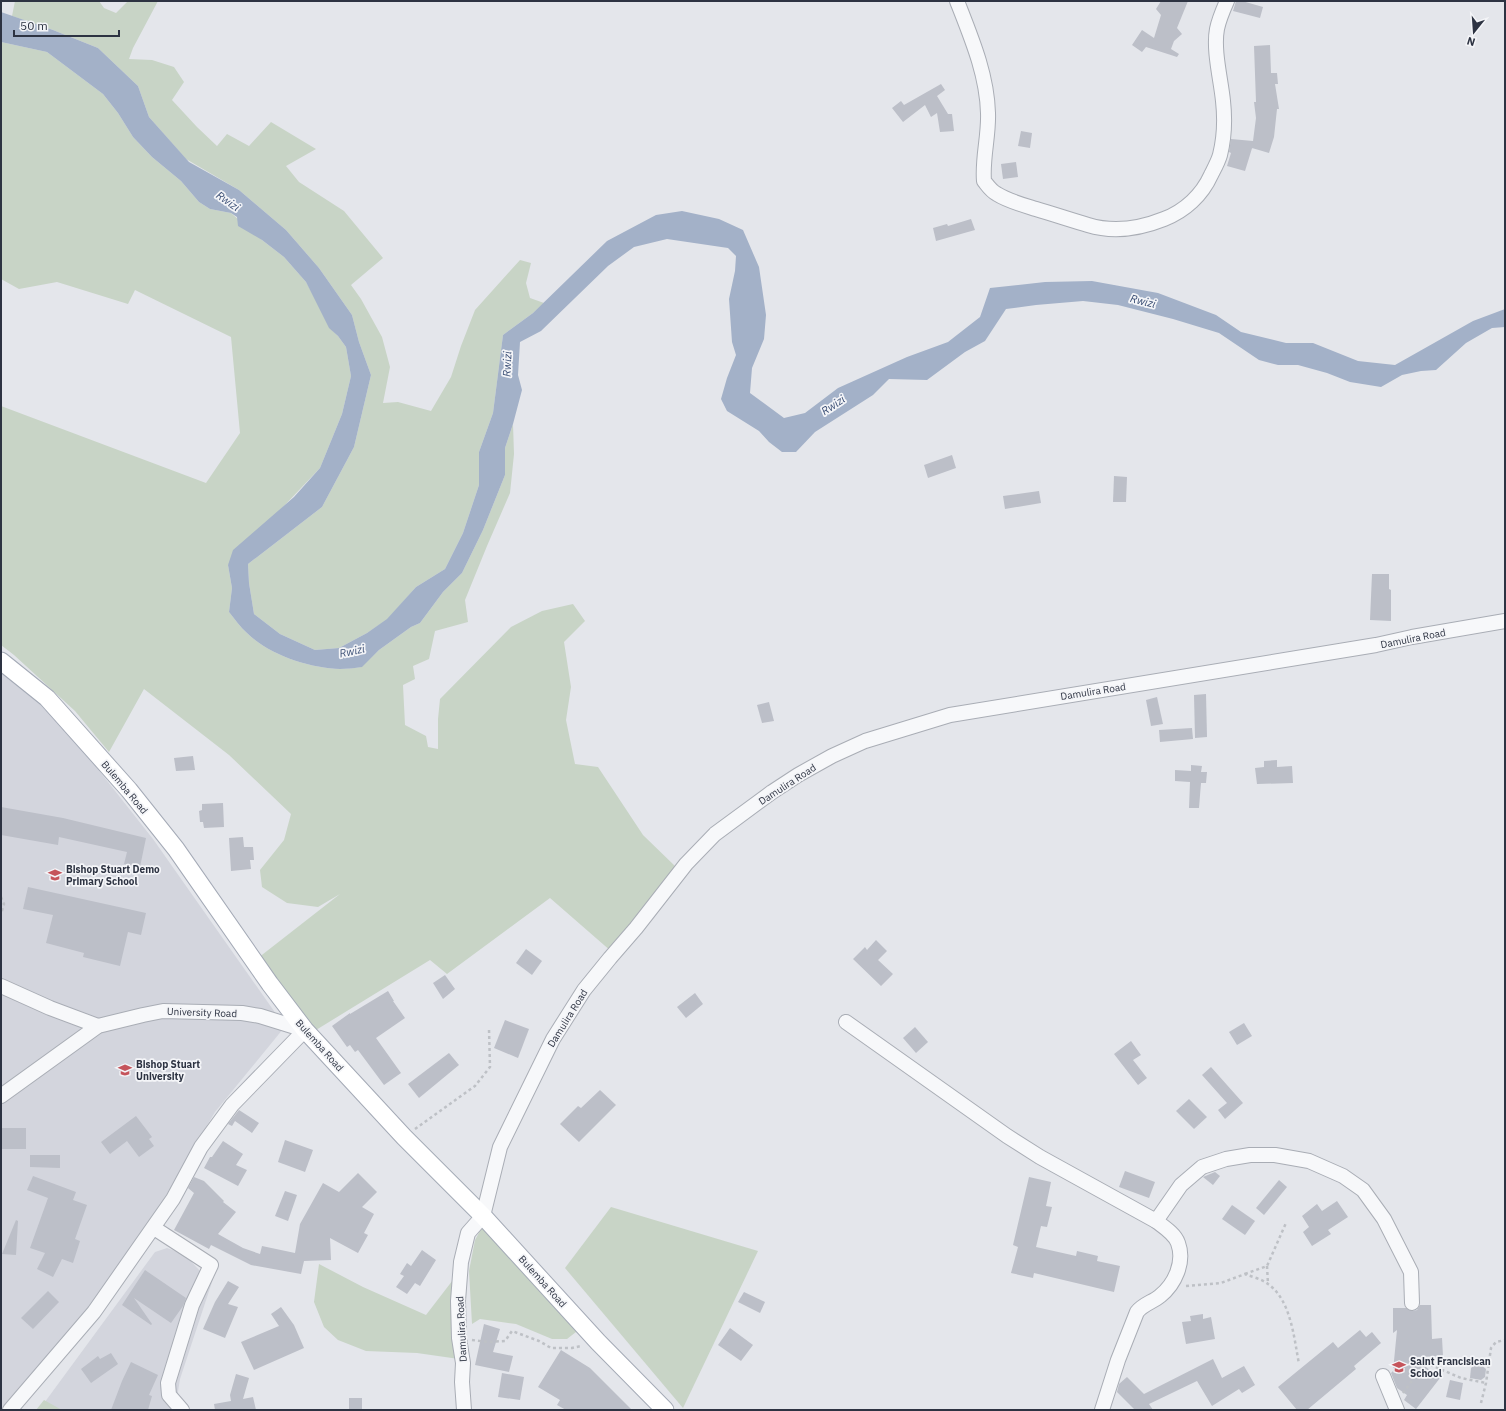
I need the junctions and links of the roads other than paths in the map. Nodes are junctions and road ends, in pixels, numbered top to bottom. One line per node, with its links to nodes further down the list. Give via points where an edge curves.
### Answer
1 (957, 1): 2 (street, via 987,93 984,181 996,194 1011,201 1099,229 1116,230 1134,229 1168,218 1199,196 1208,182 1220,155 1224,119 1216,41 1217,29)
2 (1227, 1)
3 (1505, 621): 10 (street, Damulira Road, via 1376,645 950,715 865,741 798,775 715,834 686,864 584,990 553,1039 500,1147)
4 (1, 661): 8 (main road, Bulemba Road, via 47,698 129,790 176,849)
5 (1, 986): 7 (street)
6 (846, 1022): 11 (street, via 1007,1136)
7 (98, 1026): 8 (street, University Road, via 163,1011 183,1011 253,1014); 9 (street, University Road)
8 (305, 1030): 10 (main road, Bulemba Road, via 404,1137); 12 (street, via 232,1105 200,1147 173,1199)
9 (1, 1096)
10 (483, 1216): 18 (street, Damulira Road, via 468,1233 461,1262 458,1301); 19 (main road, Bulemba Road, via 598,1342)
11 (1156, 1221): 13 (street, via 1181,1185 1202,1167 1250,1155 1275,1155 1309,1162 1343,1176 1363,1190 1384,1219 1411,1272); 20 (street, via 1178,1242 1179,1267 1170,1287 1137,1312)
12 (154, 1228): 16 (street, via 94,1312); 17 (street, via 211,1265 192,1305 168,1383 169,1394)
13 (1412, 1303)
14 (1383, 1376): 15 (street)
15 (1396, 1408)
16 (10, 1410)
17 (182, 1410)
18 (464, 1410)
19 (665, 1410)
20 (1102, 1410)

